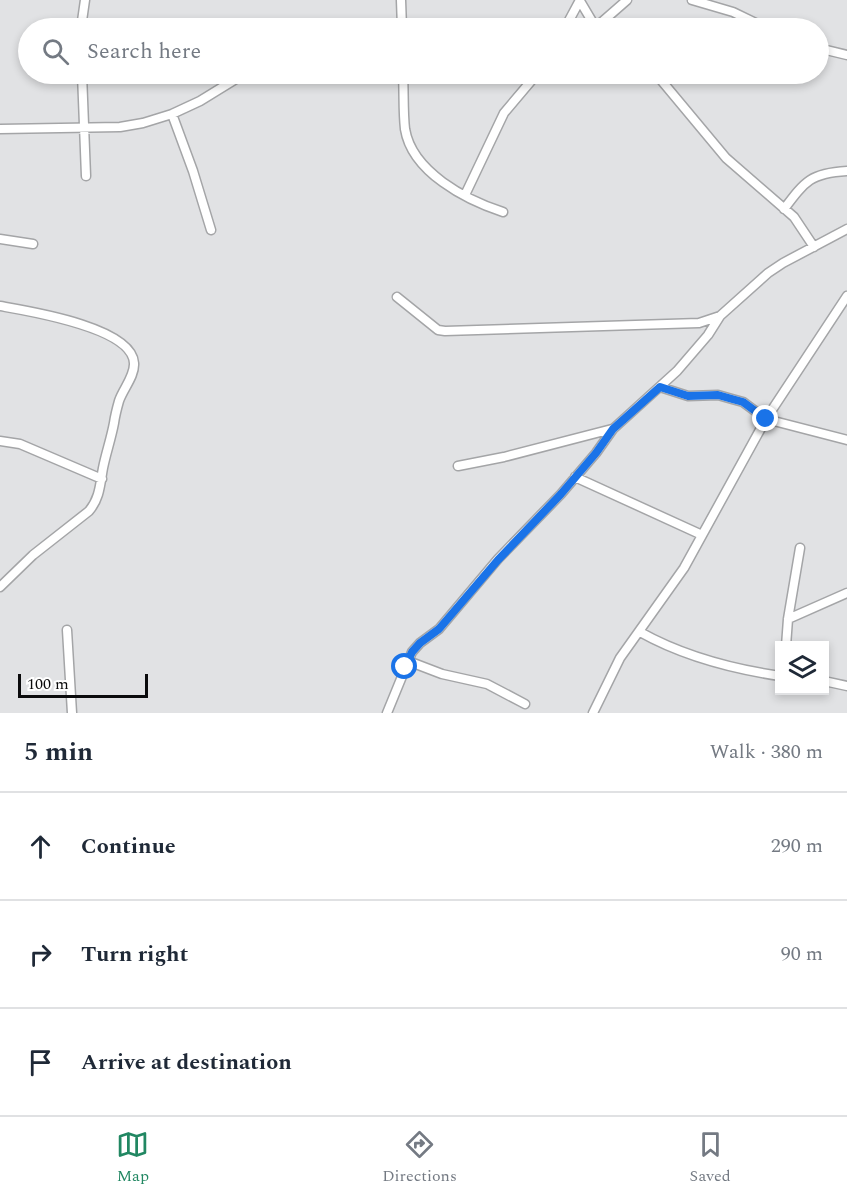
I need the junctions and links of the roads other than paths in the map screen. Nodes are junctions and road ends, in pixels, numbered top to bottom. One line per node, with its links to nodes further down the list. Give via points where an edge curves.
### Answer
1 (85, 0): 6 (street)
2 (401, 0): 7 (street)
3 (627, 0): 10 (street)
4 (692, 0): 11 (street)
5 (580, 1): 8 (street); 9 (street)
6 (82, 18)
7 (402, 18)
8 (571, 18)
9 (590, 18)
10 (607, 18)
11 (745, 18)
12 (829, 50): 13 (street)
13 (847, 55)
14 (82, 84): 20 (street)
15 (228, 84): 19 (street)
16 (403, 84): 24 (street, via 405,130 417,158)
17 (529, 84): 24 (street, via 504,113)
18 (664, 84): 25 (street, via 726,158)
19 (172, 114): 20 (street, via 120,127); 28 (street)
20 (83, 126): 21 (street); 23 (street)
21 (0, 129)
22 (847, 171): 25 (street, via 819,175 804,182)
23 (87, 176)
24 (465, 195): 26 (street)
25 (784, 209): 31 (street, via 794,217)
26 (503, 212)
27 (847, 229): 31 (street)
28 (210, 230)
29 (0, 239): 30 (street)
30 (33, 244)
31 (814, 248): 35 (street, via 768,273)
32 (847, 296): 37 (street)
33 (397, 297): 35 (street, via 438,330 445,331 699,323)
34 (0, 306): 43 (street, via 77,322 119,341 135,361 118,402)
35 (720, 316): 36 (street)
36 (660, 387): 37 (street, via 688,396 718,395 743,402); 38 (street)
37 (766, 419): 39 (street); 44 (street)
38 (613, 429): 41 (street); 42 (street)
39 (847, 440)
40 (0, 441): 43 (street, via 20,444)
41 (458, 466)
42 (575, 477): 44 (street); 52 (street, via 439,629 420,643)
43 (102, 479): 46 (street, via 96,502 89,511)
44 (702, 535): 50 (street)
45 (800, 548): 48 (street)
46 (0, 587)
47 (847, 593): 48 (street)
48 (788, 619): 51 (street)
49 (67, 630): 57 (street)
50 (640, 632): 53 (street, via 700,656); 59 (street, via 616,663)
51 (786, 641)
52 (408, 661): 56 (street, via 487,684); 58 (street)
53 (775, 675)
54 (829, 682): 55 (street)
55 (847, 686)
56 (525, 704)
57 (72, 713)
58 (387, 713)
59 (593, 713)

